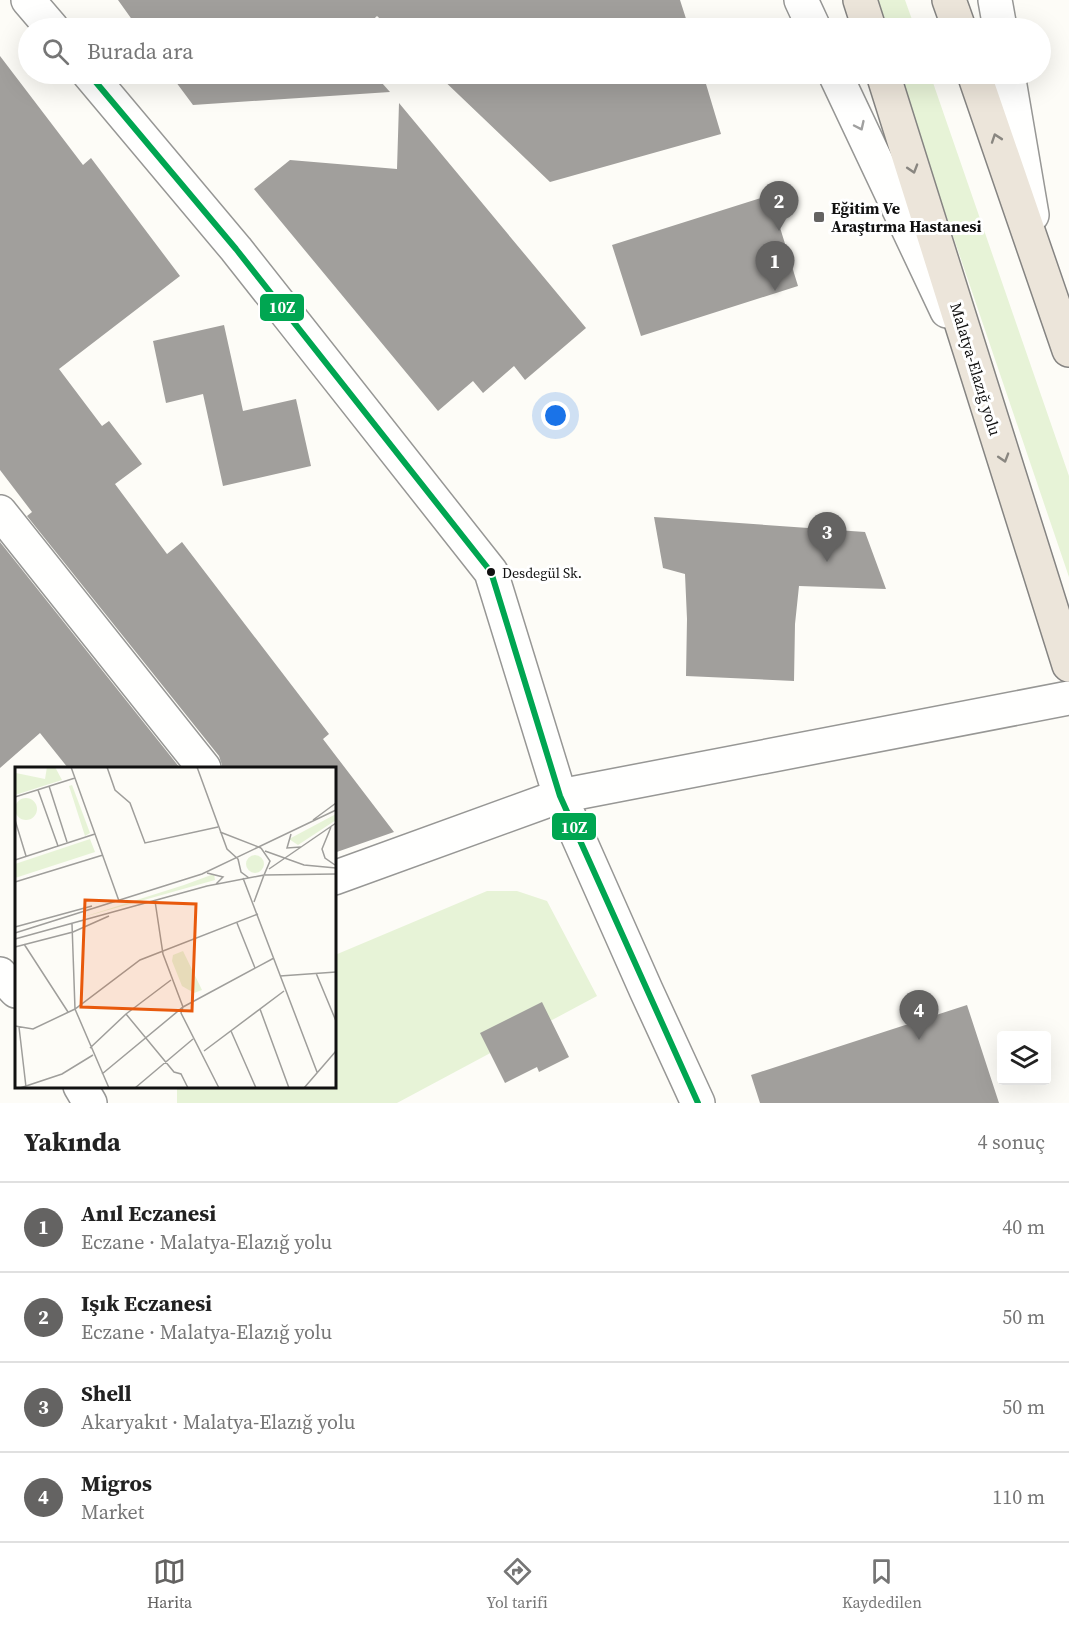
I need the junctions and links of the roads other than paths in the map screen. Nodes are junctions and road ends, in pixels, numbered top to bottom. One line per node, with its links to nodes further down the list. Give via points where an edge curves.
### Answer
1 (28, 0): 6 (street)
2 (801, 0): 7 (street)
3 (860, 0): 8 (highway)
4 (949, 0): 9 (highway)
5 (996, 0): 10 (street)
6 (43, 18)
7 (809, 18)
8 (865, 18)
9 (955, 18)
10 (999, 18)
11 (98, 84): 23 (street, via 236,249 491,572)
12 (840, 84): 18 (street, one-way to 18)
13 (886, 84): 18 (highway, Malatya-Elazığ yolu, one-way to 18)
14 (977, 84): 16 (highway, one-way to 14)
15 (1010, 84): 16 (street)
16 (1042, 273): 17 (highway)
17 (1068, 341)
18 (980, 382): 20 (highway, Malatya-Elazığ yolu, one-way to 20)
19 (0, 512): 22 (street)
20 (1069, 664)
21 (1069, 698): 23 (street)
22 (203, 767)
23 (560, 796): 24 (street); 31 (street)
24 (336, 877)
25 (0, 974): 26 (street)
26 (15, 990)
27 (0, 1005): 28 (street)
28 (15, 1009)
29 (81, 1088): 30 (street)
30 (90, 1103)
31 (698, 1103)

